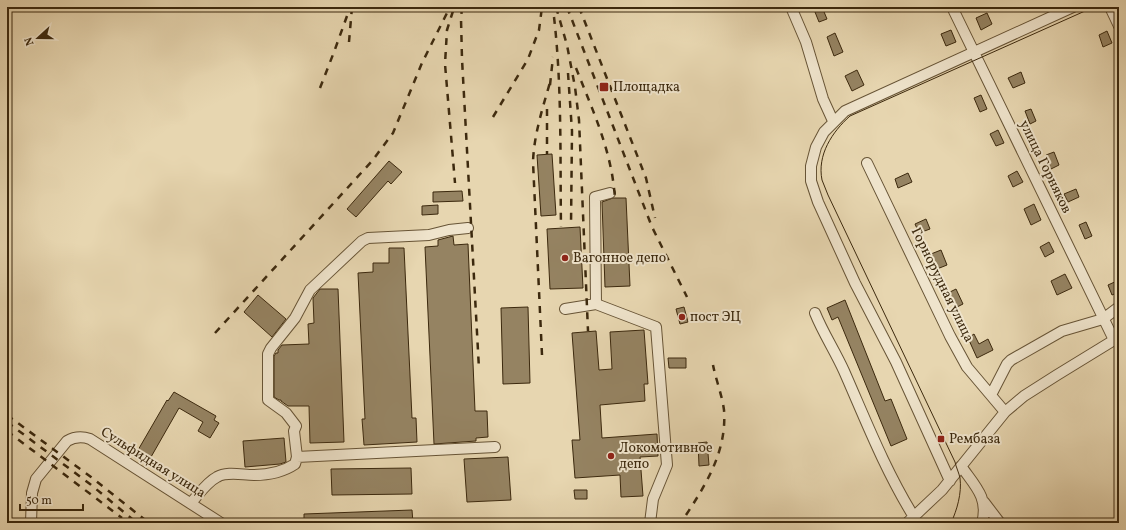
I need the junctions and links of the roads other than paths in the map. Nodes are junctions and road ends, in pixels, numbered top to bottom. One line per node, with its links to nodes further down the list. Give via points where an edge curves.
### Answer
1 (791, 7): 7 (street)
2 (952, 7): 6 (street, улица Горняков)
3 (1073, 7): 6 (street)
4 (1110, 7): 5 (street)
5 (1119, 26)
6 (973, 51): 7 (street, via 845,111); 15 (street, улица Горняков)
7 (833, 121): 22 (street, via 816,147 811,166 811,181 855,283 896,362)
8 (867, 163): 17 (street, Горнорудная улица, via 950,336 968,367)
9 (610, 193): 11 (street, via 594,197)
10 (468, 228): 20 (street, via 429,235 368,238 310,290 295,318 268,354 268,400 286,413 296,426 294,431)
11 (596, 304): 13 (street); 28 (street, via 656,327 666,465 654,499)
12 (1119, 307): 15 (street)
13 (565, 309)
14 (815, 313): 25 (street, via 834,349)
15 (1103, 319): 16 (street, улица Горняков); 17 (street, via 1062,331 1011,360)
16 (1116, 339): 18 (street, via 1024,396)
17 (991, 395): 18 (street, Горнорудная улица)
18 (1005, 412): 21 (street)
19 (495, 447): 20 (street)
20 (297, 457): 24 (street, via 295,464 288,469 276,472 217,476)
21 (961, 466): 22 (street); 23 (street)
22 (950, 481): 25 (street)
23 (984, 502): 29 (street); 30 (street)
24 (191, 503): 26 (street, Сульфидная улица, via 90,438 84,437 67,442 36,479 32,493); 27 (street, Сульфидная улица)
25 (911, 520)
26 (31, 523)
27 (222, 523)
28 (650, 523)
29 (982, 523)
30 (1000, 523)

